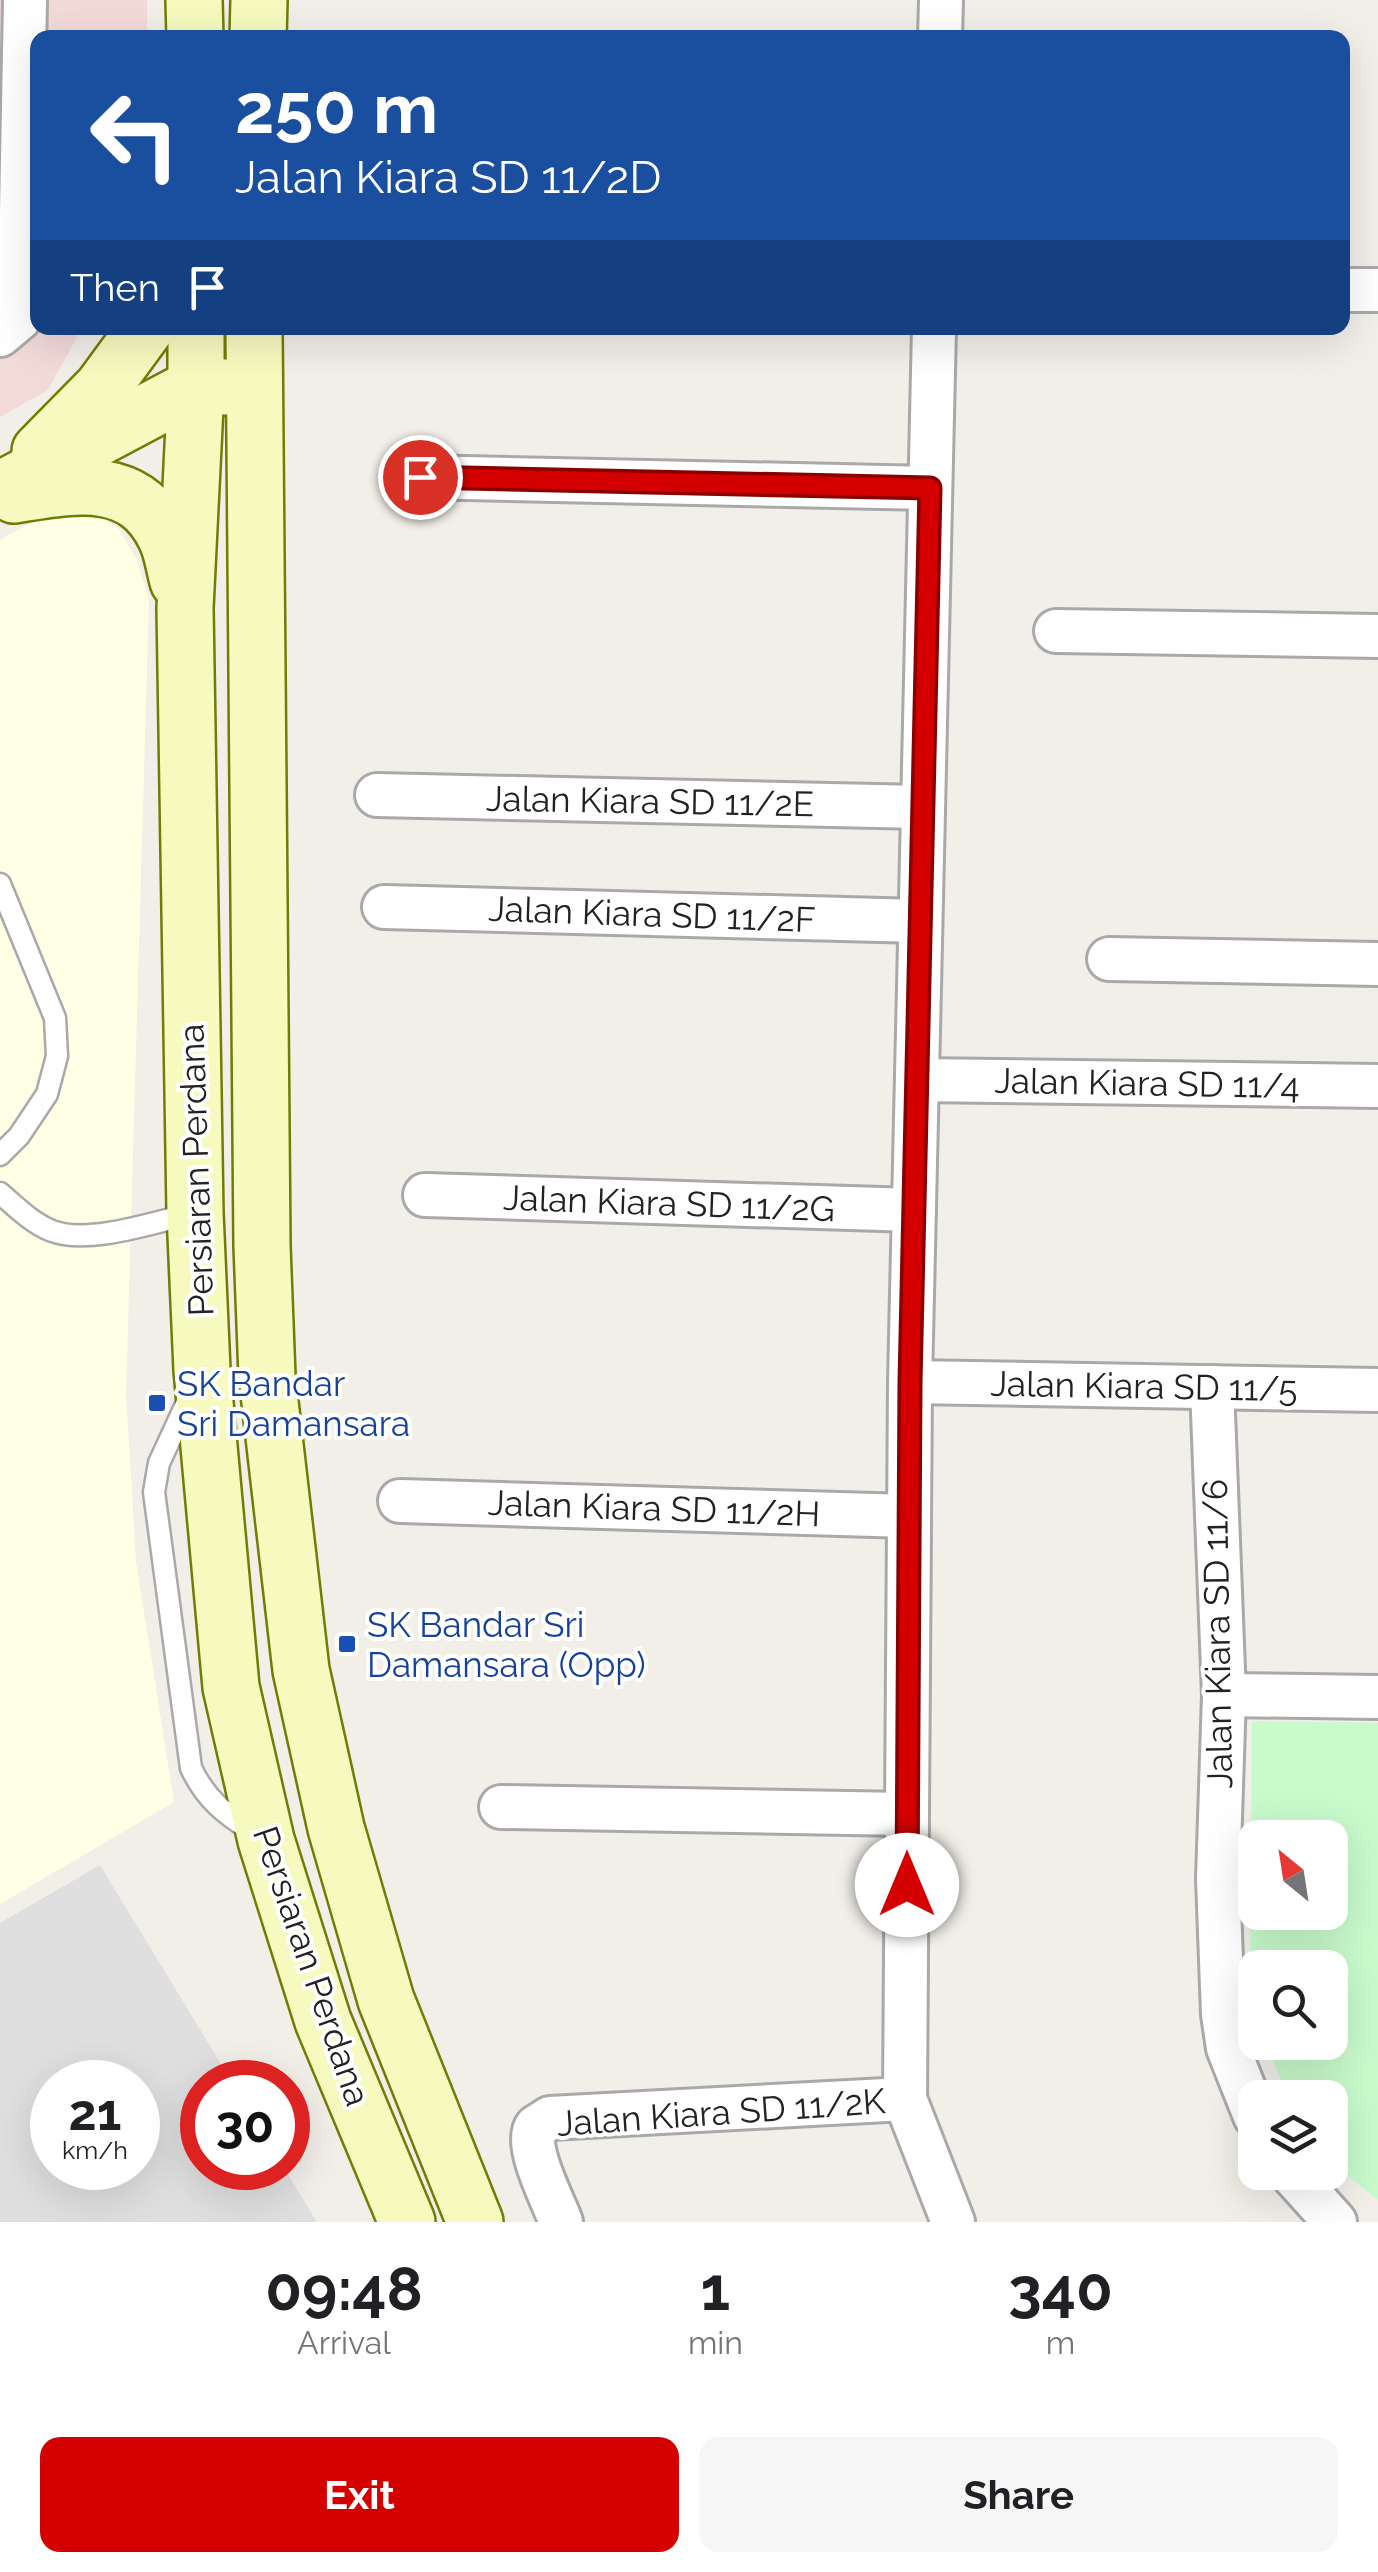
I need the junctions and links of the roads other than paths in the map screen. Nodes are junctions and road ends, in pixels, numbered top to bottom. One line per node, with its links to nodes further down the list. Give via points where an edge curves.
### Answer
1 (24, 0): 10 (street)
2 (194, 0): 5 (main road)
3 (259, 0): 6 (main road)
4 (941, 0): 7 (street)
5 (195, 30)
6 (258, 30)
7 (940, 30)
8 (1350, 290): 9 (street)
9 (1378, 290)
10 (9, 327)
11 (141, 335): 19 (main road, via 102,388)
12 (196, 335): 15 (main road, Persiaran Perdana)
13 (254, 335): 16 (main road, Persiaran Perdana)
14 (934, 335): 18 (street)
15 (196, 386): 16 (main road); 19 (main road); 20 (main road, Persiaran Perdana)
16 (253, 387): 50 (main road, Persiaran Perdana, via 266,1339 301,1670 336,1828 386,2000)
17 (420, 477): 18 (street)
18 (930, 488): 24 (street)
19 (0, 491): 20 (main road, via 110,488 148,508 166,538)
20 (185, 608): 36 (main road, Persiaran Perdana)
21 (1056, 631): 22 (street)
22 (1378, 636)
23 (376, 796): 24 (street, Jalan Kiara SD 11/2E)
24 (923, 807): 27 (street)
25 (0, 884): 32 (lane, via 56,1018 57,1056 47,1094)
26 (384, 907): 27 (street, Jalan Kiara SD 11/2F)
27 (920, 921): 30 (street)
28 (1109, 959): 29 (street)
29 (1378, 964)
30 (917, 1080): 31 (street, Jalan Kiara SD 11/4); 35 (street)
31 (1378, 1086)
32 (0, 1155)
33 (0, 1193): 36 (lane, via 35,1222 82,1236)
34 (425, 1195): 35 (street, Jalan Kiara SD 11/2G)
35 (914, 1210): 37 (street)
36 (196, 1213): 49 (main road, Persiaran Perdana, via 202,1370 231,1687 266,1840 323,2021)
37 (910, 1382): 38 (street, Jalan Kiara SD 11/5); 41 (street)
38 (1212, 1387): 39 (street, Jalan Kiara SD 11/5); 42 (street, Jalan Kiara SD 11/6)
39 (1378, 1390)
40 (400, 1500): 41 (street, Jalan Kiara SD 11/2H)
41 (909, 1516): 45 (street)
42 (1224, 1695): 43 (street); 46 (street, Jalan Kiara SD 11/6, via 1218,1879 1223,2014)
43 (1378, 1697)
44 (501, 1807): 45 (street)
45 (907, 1814): 47 (street)
46 (1241, 2080)
47 (905, 2099): 51 (street, Jalan Kiara SD 11/2K, via 550,2118 532,2138); 52 (street)
48 (1306, 2190): 53 (street)
49 (407, 2222)
50 (475, 2222)
51 (561, 2222)
52 (954, 2222)
53 (1335, 2222)

